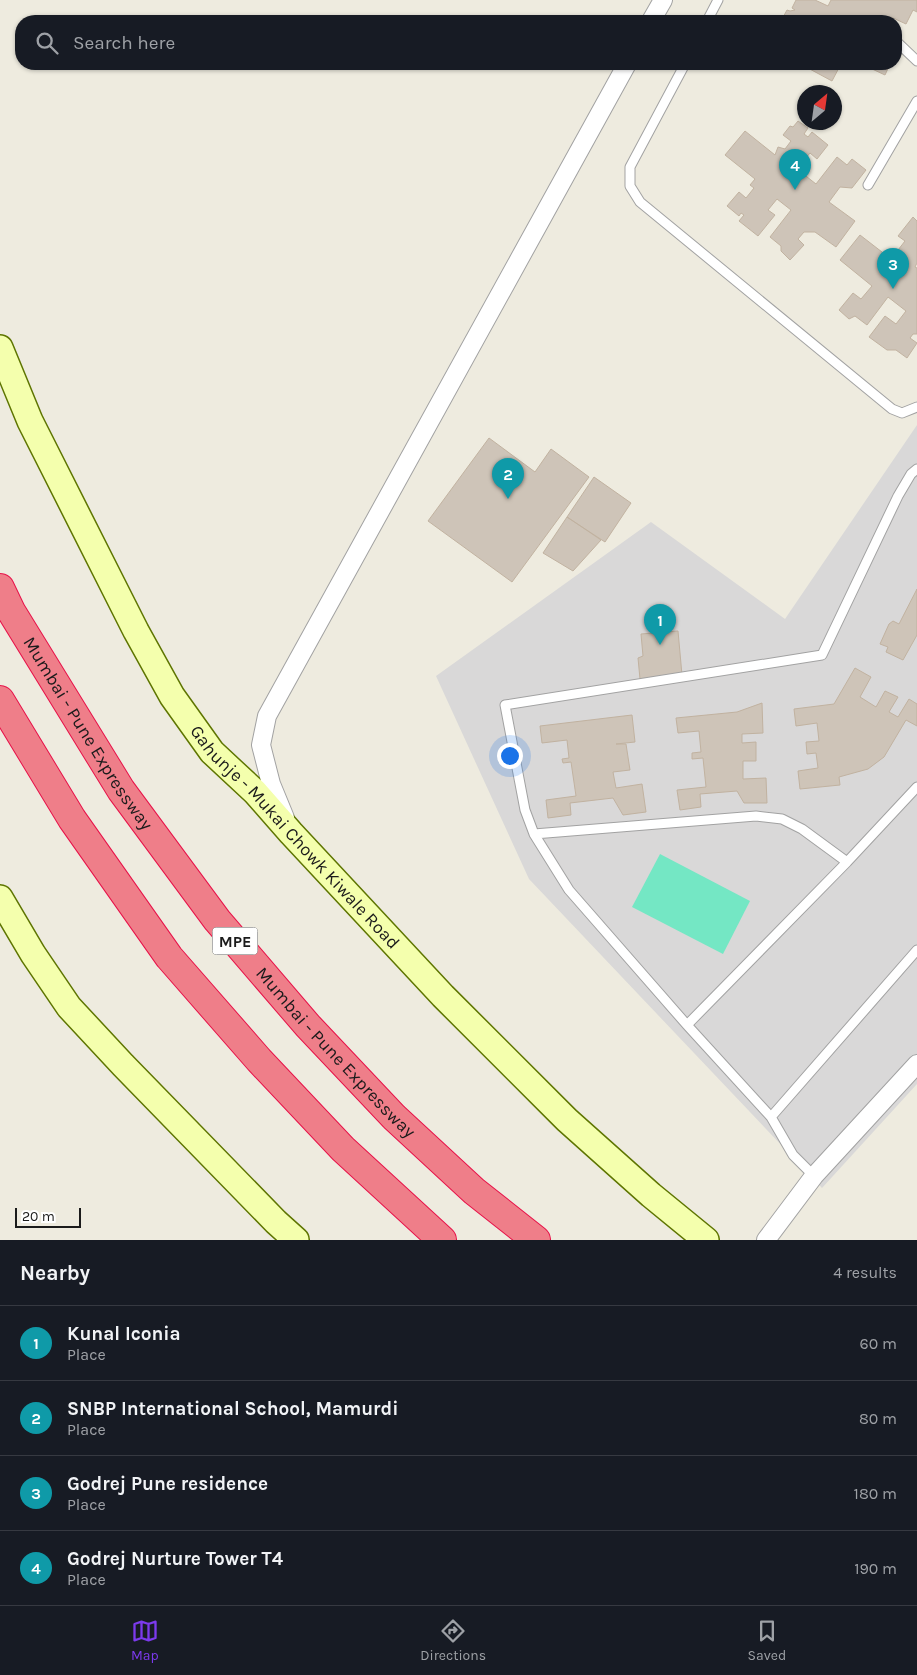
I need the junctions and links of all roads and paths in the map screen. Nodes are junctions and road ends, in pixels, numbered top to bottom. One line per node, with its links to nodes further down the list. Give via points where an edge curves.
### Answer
1 (663, 0): 3 (street)
2 (718, 0): 4 (lane)
3 (654, 15)
4 (710, 15)
5 (902, 47): 6 (lane)
6 (917, 61)
7 (625, 70): 17 (street, via 267,716 261,744 271,784)
8 (681, 70): 12 (lane, via 630,167 630,186 640,202 892,409 902,413)
9 (917, 101): 10 (lane)
10 (868, 185)
11 (0, 348): 17 (street, Gahunje - Mukai Chowk Kiwale Road, via 39,439 172,696 212,752 255,792)
12 (917, 407)
13 (917, 469): 18 (lane, via 898,496 822,656 505,706 525,810)
14 (0, 588): 28 (highway, Mumbai - Pune Expressway / MPE, via 121,790 217,920 308,1026 394,1117 474,1192)
15 (0, 700): 27 (highway, via 72,819 169,957 258,1060 336,1142)
16 (917, 787): 19 (lane)
17 (290, 833): 29 (street, Gahunje - Mukai Chowk Kiwale Road, via 443,996 567,1120)
18 (534, 834): 19 (lane, via 756,816 782,819 802,829); 22 (lane, via 569,890)
19 (847, 862): 22 (lane)
20 (0, 898): 26 (street, via 69,1007)
21 (917, 950): 24 (lane)
22 (687, 1025): 24 (lane)
23 (917, 1064): 25 (street)
24 (771, 1117): 25 (lane, via 793,1155)
25 (814, 1176): 30 (street)
26 (296, 1240)
27 (442, 1240)
28 (536, 1240)
29 (706, 1240)
30 (766, 1240)

